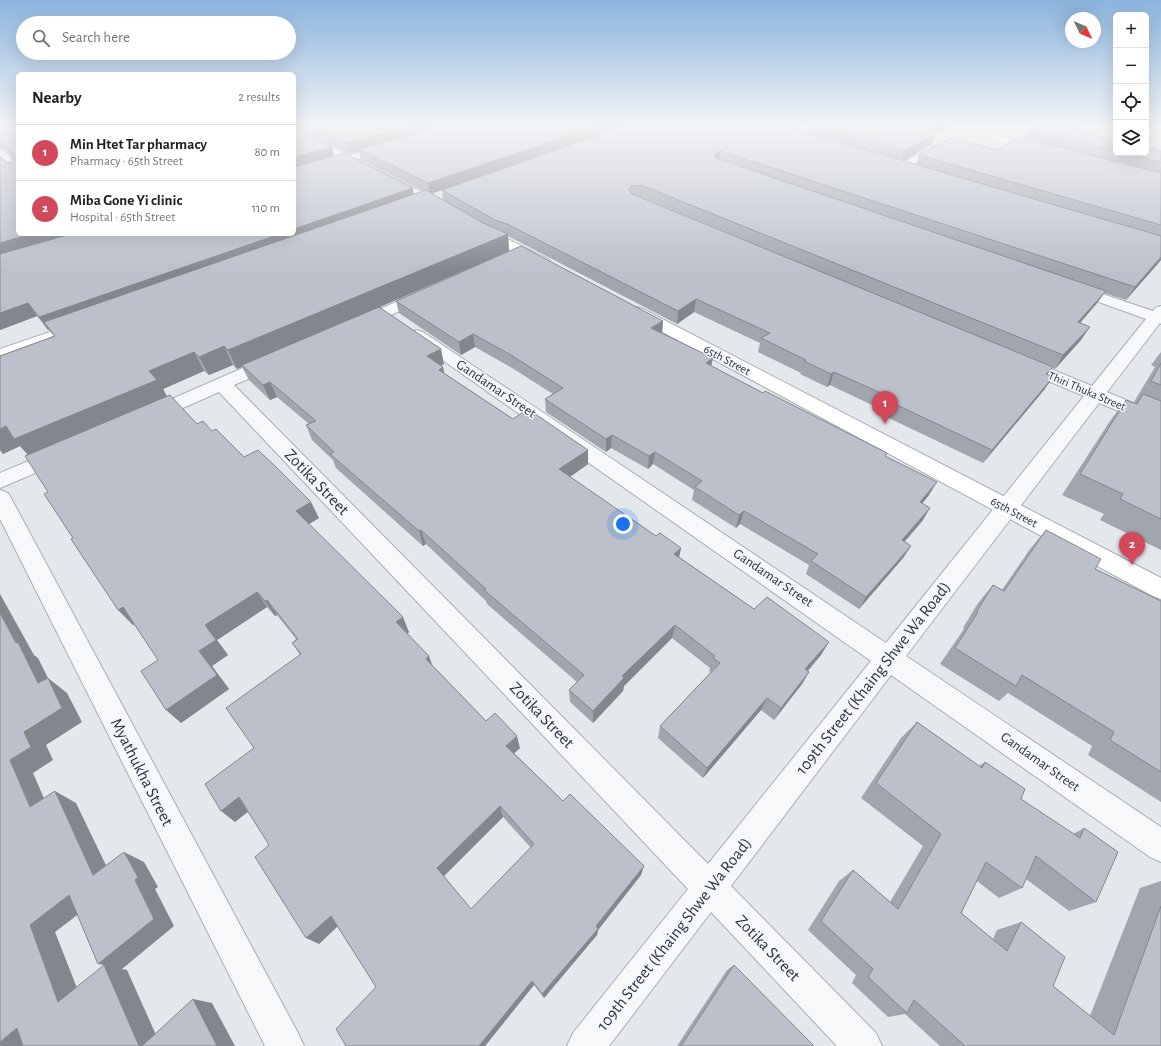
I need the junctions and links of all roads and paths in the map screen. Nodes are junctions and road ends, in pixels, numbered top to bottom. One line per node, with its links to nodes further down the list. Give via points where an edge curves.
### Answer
1 (380, 175): 3 (street)
2 (445, 195): 3 (street)
3 (430, 201): 4 (street); 5 (street)
4 (415, 206)
5 (454, 214)
6 (473, 225): 7 (street)
7 (523, 251): 8 (street); 9 (street)
8 (502, 260)
9 (558, 270)
10 (1058, 283): 14 (street)
11 (438, 289): 13 (street)
12 (621, 304): 27 (street, 65th Street)
13 (384, 312): 16 (street); 29 (street, Gandamar Street)
14 (1159, 316): 21 (street, 109th Street (Khaing Shwe Wa Road))
15 (96, 320): 17 (street)
16 (342, 331)
17 (0, 355)
18 (285, 356): 20 (street)
19 (1009, 358): 21 (street, Thiri Thuka Street)
20 (222, 384): 22 (street); 31 (street, Zotika Street)
21 (1096, 395): 23 (street, Thiri Thuka Street); 27 (street, 109th Street (Khaing Shwe Wa Road))
22 (136, 421)
23 (1161, 422)
24 (72, 450): 25 (street)
25 (0, 481)
26 (0, 498): 32 (street, Myathukha Street)
27 (1006, 508): 28 (street, 65th Street); 29 (street, 109th Street (Khaing Shwe Wa Road))
28 (1161, 589)
29 (890, 658): 30 (street, Gandamar Street); 31 (street, 109th Street (Khaing Shwe Wa Road))
30 (1161, 846)
31 (710, 888): 33 (street, 109th Street (Khaing Shwe Wa Road)); 34 (street, Zotika Street)
32 (285, 1046)
33 (586, 1046)
34 (863, 1046)

